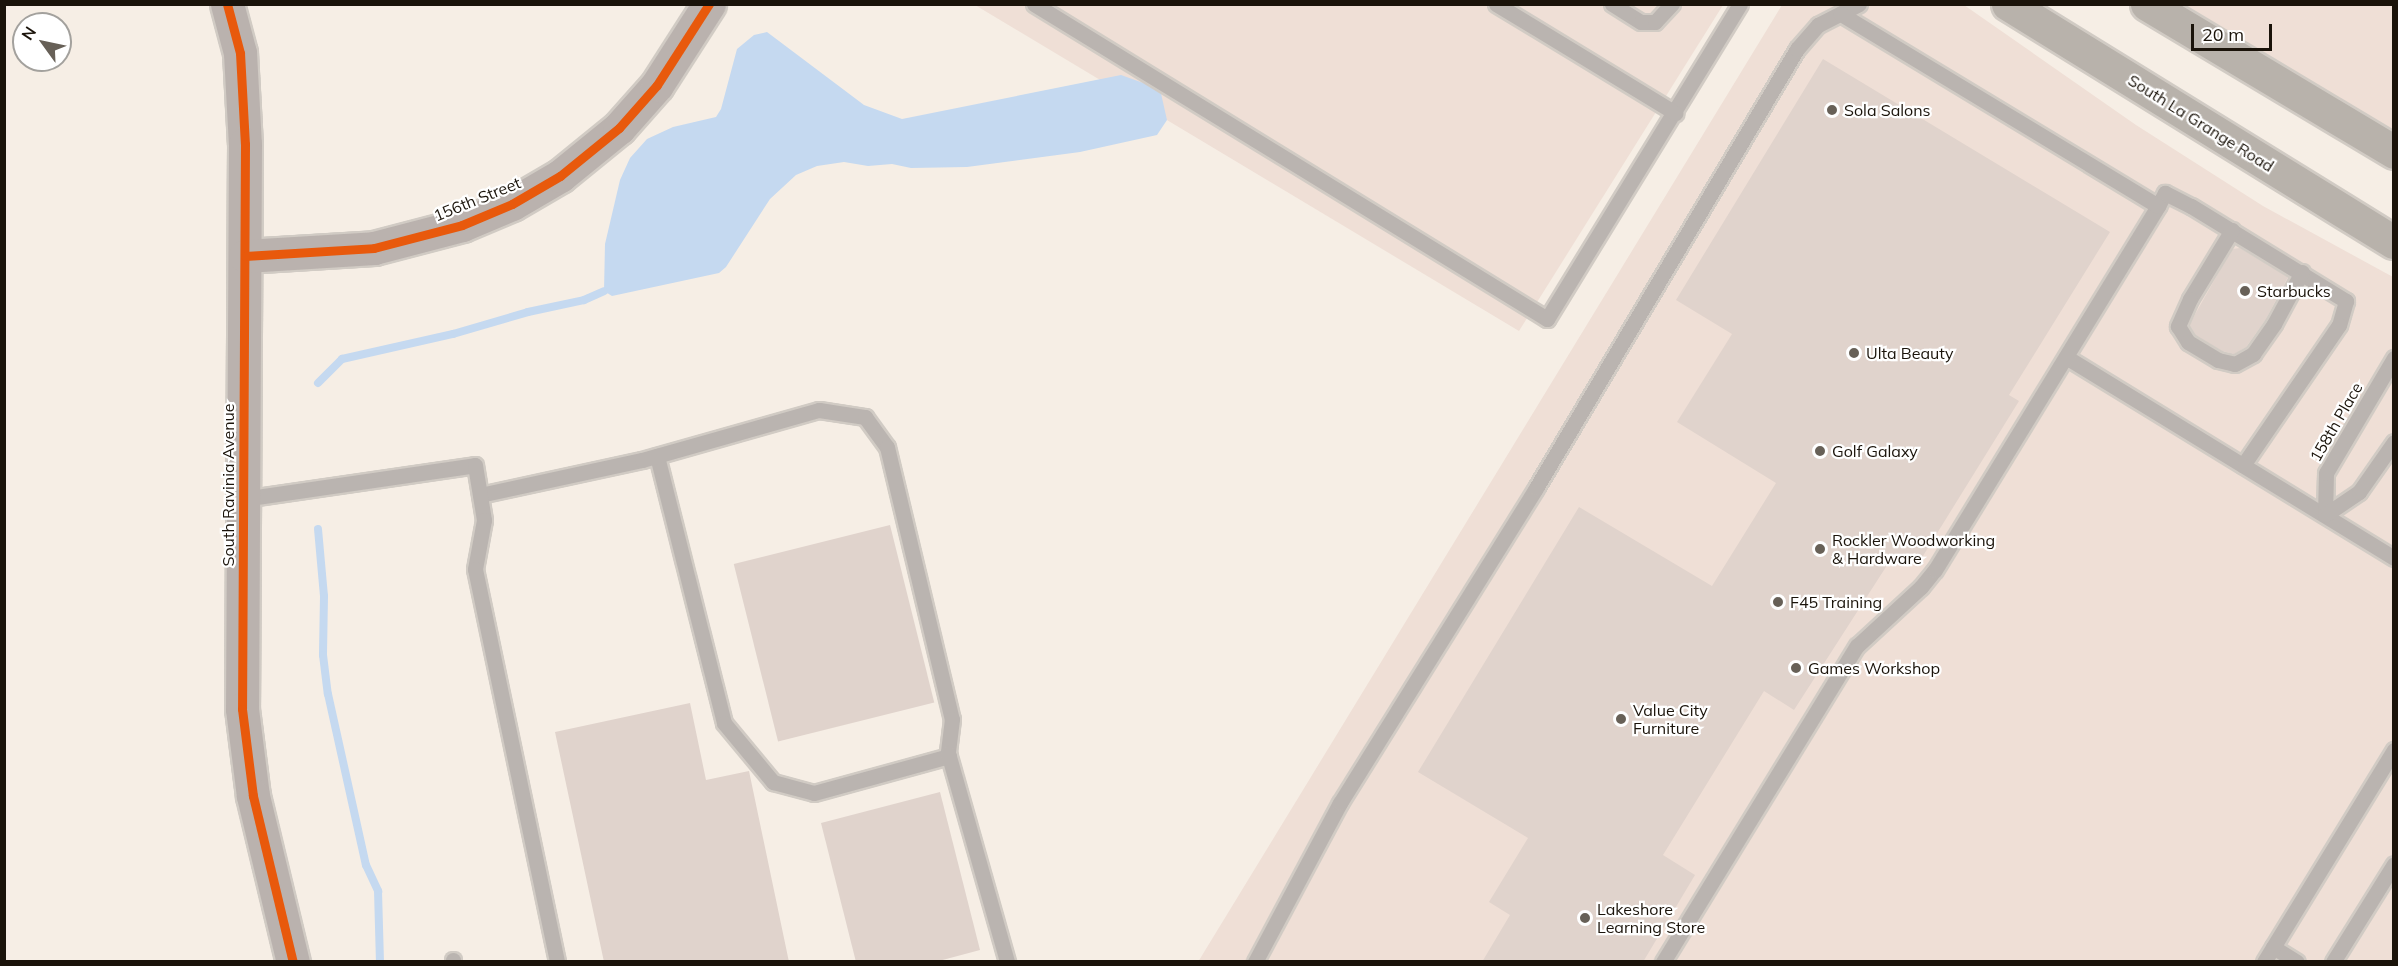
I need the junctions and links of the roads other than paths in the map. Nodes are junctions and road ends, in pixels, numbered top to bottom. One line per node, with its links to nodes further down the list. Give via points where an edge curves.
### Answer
1 (226, 4): 17 (street, South Ravinia Avenue, via 240,53)
2 (709, 4): 17 (street, 156th Street, via 657,84 619,128 560,176 512,204 462,225 374,248)
3 (1034, 4): 12 (lane, via 1547,319)
4 (1496, 4): 12 (lane)
5 (1612, 4): 6 (lane, via 1641,22 1655,22)
6 (1672, 4)
7 (1740, 4): 12 (lane)
8 (1859, 4): 11 (lane)
9 (2008, 4): 16 (highway, South La Grange Road)
10 (2147, 4): 13 (highway)
11 (1841, 14): 14 (lane); 35 (lane, via 1818,25 1797,49 1536,488 1340,803)
12 (1675, 113)
13 (2394, 152)
14 (2158, 206): 15 (lane, via 2165,194); 19 (lane)
15 (2232, 230): 18 (lane); 18 (lane, via 2178,326 2188,342 2218,360 2235,364 2253,354)
16 (2394, 242)
17 (245, 256): 25 (street, South Ravinia Avenue)
18 (2302, 272): 23 (lane, via 2346,301 2339,325)
19 (2066, 357): 23 (lane); 36 (lane, via 1935,570 1857,646)
20 (2394, 358): 26 (lane, 158th Place, via 2326,473)
21 (2394, 442): 26 (lane, via 2359,492)
22 (657, 456): 24 (lane); 29 (lane, via 724,723 773,782 814,793); 29 (lane, via 819,410 865,417 887,447 952,719)
23 (2243, 465): 26 (lane)
24 (480, 495): 25 (lane, via 475,465); 33 (lane, via 484,520 475,569)
25 (243, 499): 32 (street, South Ravinia Avenue, via 242,709 253,796)
26 (2325, 515): 27 (lane)
27 (2394, 558)
28 (2394, 750): 31 (lane)
29 (949, 756): 34 (lane)
30 (2394, 864): 39 (lane)
31 (2273, 947): 37 (lane); 38 (lane)
32 (293, 962)
33 (557, 962)
34 (1007, 962)
35 (1255, 962)
36 (1663, 962)
37 (2265, 962)
38 (2297, 962)
39 (2333, 962)

